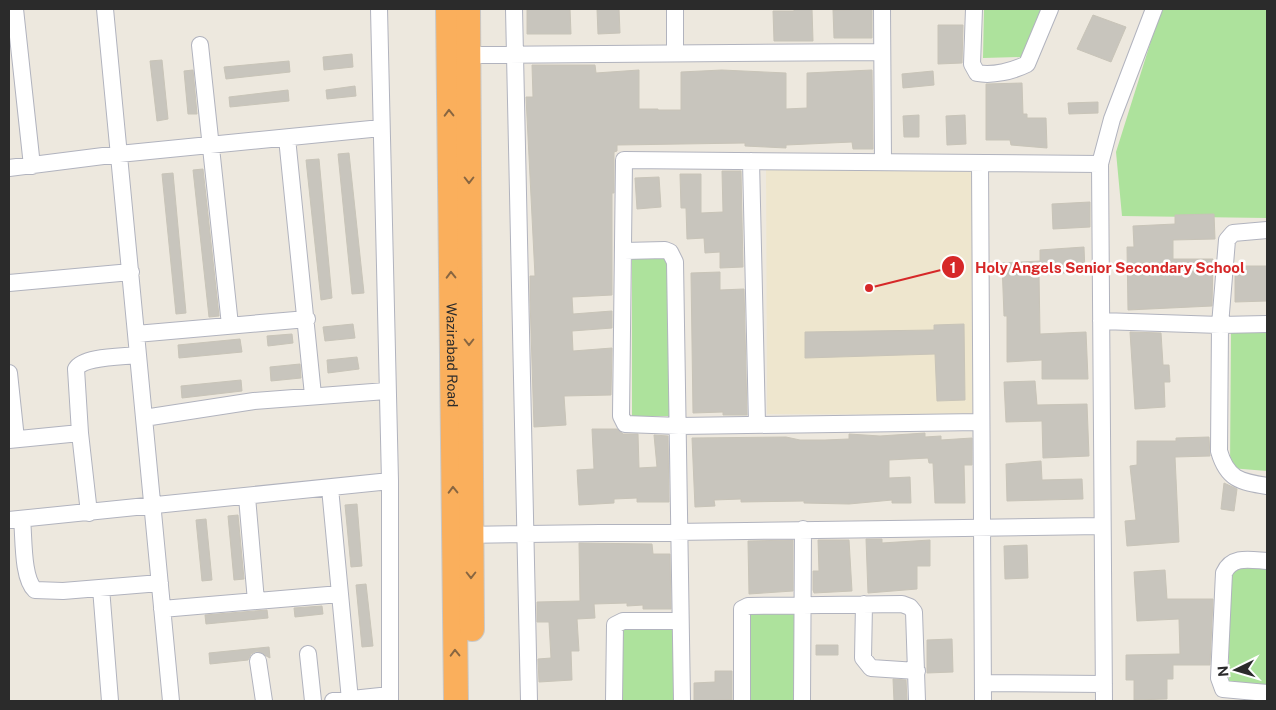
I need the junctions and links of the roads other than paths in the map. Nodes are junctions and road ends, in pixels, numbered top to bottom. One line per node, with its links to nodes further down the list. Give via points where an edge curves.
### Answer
1 (15, 9): 25 (street)
2 (105, 9): 20 (street)
3 (379, 9): 17 (street)
4 (448, 9): 59 (highway, Wazirabad Road, one-way to 4)
5 (468, 9): 15 (highway, Wazirabad Road)
6 (514, 9): 16 (street)
7 (675, 9): 14 (street)
8 (882, 9): 13 (street)
9 (974, 9): 10 (street, via 972,64 977,73 984,74 1027,64)
10 (1050, 9)
11 (1154, 9): 24 (street, via 1112,119)
12 (200, 45): 19 (street)
13 (882, 52): 14 (street); 22 (street)
14 (675, 53): 16 (street)
15 (469, 55): 16 (street); 59 (highway, Wazirabad Road, one-way to 59)
16 (515, 55): 58 (street)
17 (381, 128): 18 (street); 39 (street)
18 (287, 138): 19 (street); 31 (street)
19 (211, 145): 20 (street); 35 (street)
20 (119, 154): 25 (street); 29 (street)
21 (750, 161): 22 (street); 28 (street, via 624,160); 43 (street)
22 (883, 162): 23 (street)
23 (980, 163): 24 (street); 42 (street)
24 (1100, 164): 32 (street)
25 (32, 166): 26 (street)
26 (9, 168)
27 (1267, 230): 34 (street, via 1238,231 1228,236)
28 (624, 251): 44 (street, via 666,250 675,262); 44 (street, via 622,420 630,426)
29 (131, 272): 30 (street); 36 (street)
30 (9, 283)
31 (307, 319): 35 (street); 40 (street)
32 (1101, 321): 34 (street); 54 (street)
33 (1267, 324): 34 (street)
34 (1220, 325): 48 (street, via 1219,451 1222,464 1234,477)
35 (230, 326): 36 (street)
36 (136, 334): 37 (street)
37 (138, 355): 41 (street); 45 (street, via 79,365 75,375)
38 (9, 373): 46 (street)
39 (386, 391): 40 (street); 47 (street)
40 (314, 395): 41 (street)
41 (144, 418): 51 (street)
42 (981, 422): 43 (street); 55 (street)
43 (757, 424): 44 (street)
44 (679, 426): 57 (street)
45 (80, 433): 46 (street); 52 (street)
46 (13, 439)
47 (390, 481): 49 (street); 75 (street)
48 (1267, 486)
49 (330, 488): 50 (street); 63 (street)
50 (247, 497): 51 (street); 64 (street)
51 (153, 507): 52 (street); 61 (street)
52 (89, 512): 53 (street)
53 (15, 520): 62 (street, via 31,586 35,590)
54 (1102, 526): 55 (street); 73 (street)
55 (982, 527): 56 (street); 72 (street)
56 (803, 529): 57 (street); 66 (street)
57 (679, 531): 58 (street); 68 (street)
58 (525, 533): 59 (street); 84 (street)
59 (462, 534): 82 (highway, Wazirabad Road, one-way to 59); 83 (highway, Wazirabad Road, one-way to 83)
60 (1267, 561): 74 (street, via 1237,560 1227,566 1224,573 1219,678 1223,689)
61 (160, 583): 62 (street); 67 (street)
62 (101, 588): 77 (street)
63 (340, 594): 64 (street); 76 (street)
64 (256, 601): 67 (street)
65 (864, 604): 66 (street); 71 (street, via 902,604 914,612); 71 (street, via 863,658 866,664 871,668)
66 (802, 605): 87 (street, via 748,606 742,610); 88 (street)
67 (162, 609): 78 (street)
68 (680, 621): 85 (street, via 624,621 615,625); 86 (street)
69 (308, 654): 80 (street)
70 (258, 661): 79 (street)
71 (917, 671): 89 (street)
72 (983, 683): 73 (street); 90 (street)
73 (1104, 684): 91 (street)
74 (1267, 693)
75 (390, 698): 76 (street)
76 (350, 700): 81 (street)
77 (110, 701)
78 (171, 701)
79 (264, 701)
80 (313, 701)
81 (333, 701)
82 (456, 701)
83 (472, 701)
84 (529, 701)
85 (614, 701)
86 (682, 701)
87 (742, 701)
88 (802, 701)
89 (917, 701)
90 (983, 701)
91 (1104, 701)

